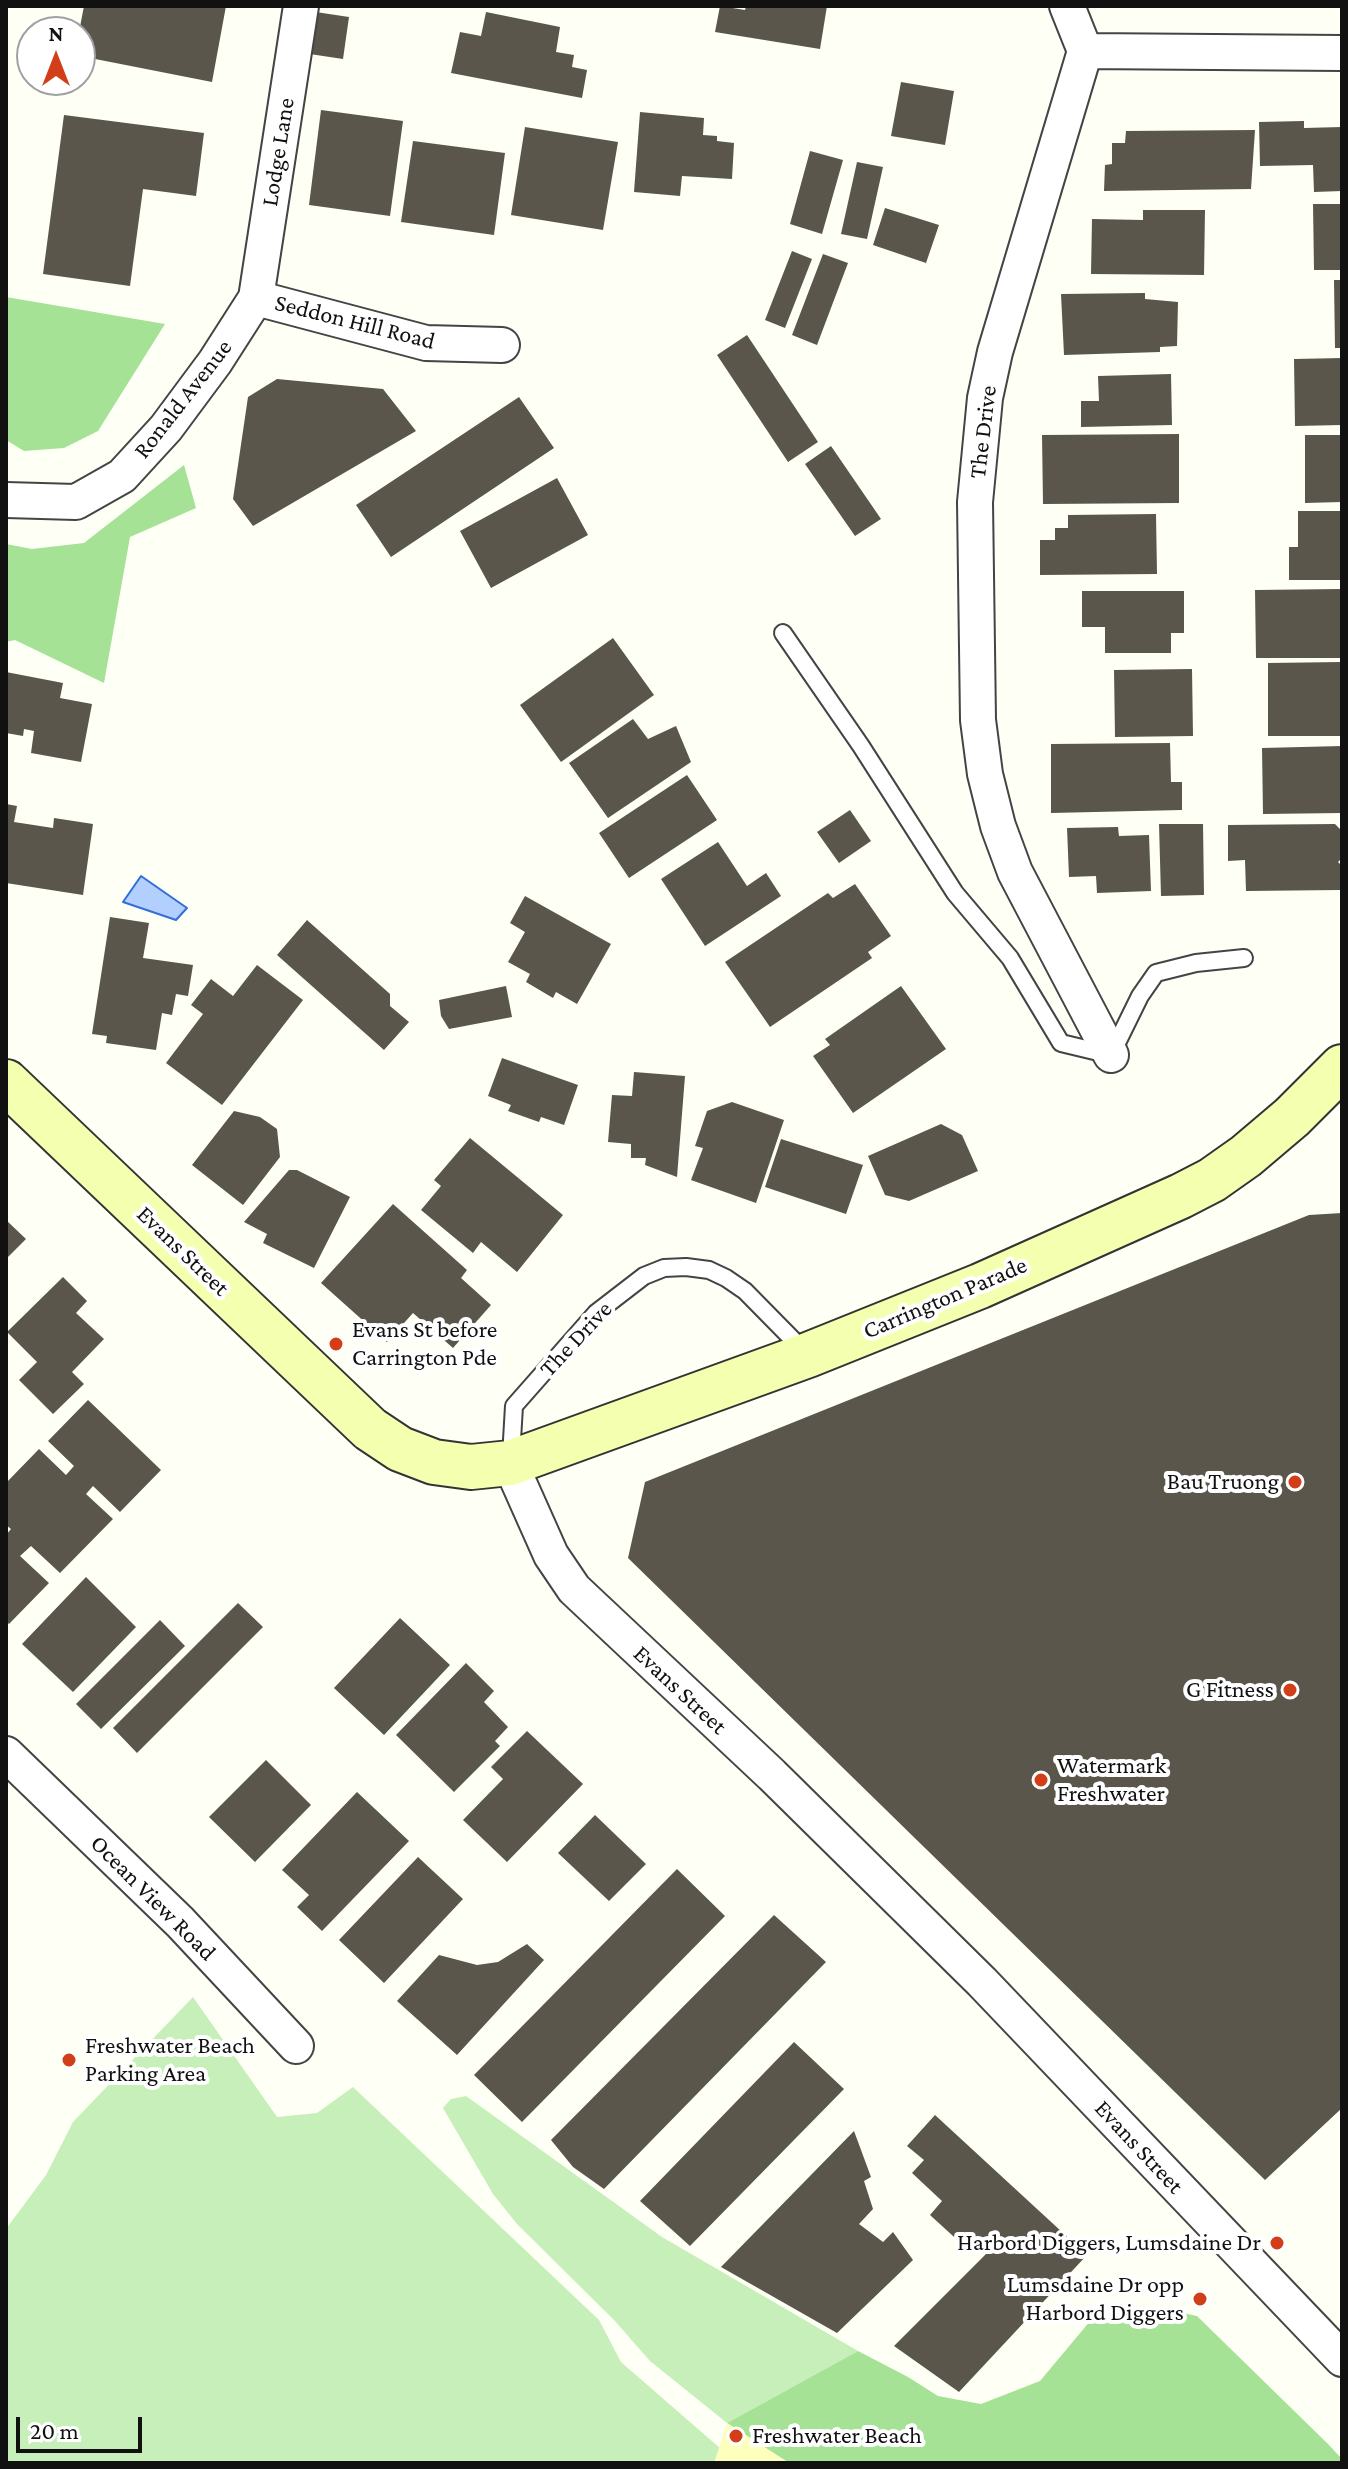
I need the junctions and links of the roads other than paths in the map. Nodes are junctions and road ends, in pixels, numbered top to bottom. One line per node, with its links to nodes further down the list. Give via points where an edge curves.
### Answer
1 (301, 6): 5 (street, Lodge Lane)
2 (1067, 6): 3 (street)
3 (1085, 51): 4 (street); 10 (street, The Drive, via 985,398 975,502 978,720 985,774 1015,872)
4 (1342, 53)
5 (256, 298): 6 (street, Seddon Hill Road, via 426,343); 7 (street, Ronald Avenue, via 166,428 122,476 76,502)
6 (502, 345)
7 (6, 500)
8 (783, 633): 10 (lane, via 955,893 1010,958 1061,1043)
9 (1244, 958): 10 (lane, via 1156,973)
10 (1111, 1055)
11 (1342, 1067): 13 (street, Carrington Parade, via 1292,1117 1212,1180 980,1286)
12 (6, 1082): 14 (street, Evans Street, via 370,1429 400,1449 434,1462 471,1467)
13 (808, 1355): 14 (street, Carrington Parade); 14 (lane, The Drive, via 726,1278 709,1270 664,1268 644,1276 596,1313 514,1406)
14 (510, 1463): 17 (street, Evans Street, via 551,1555 574,1589 982,1982)
15 (6, 1754): 16 (street, Ocean View Road, via 180,1922)
16 (296, 2046)
17 (1342, 2359)

